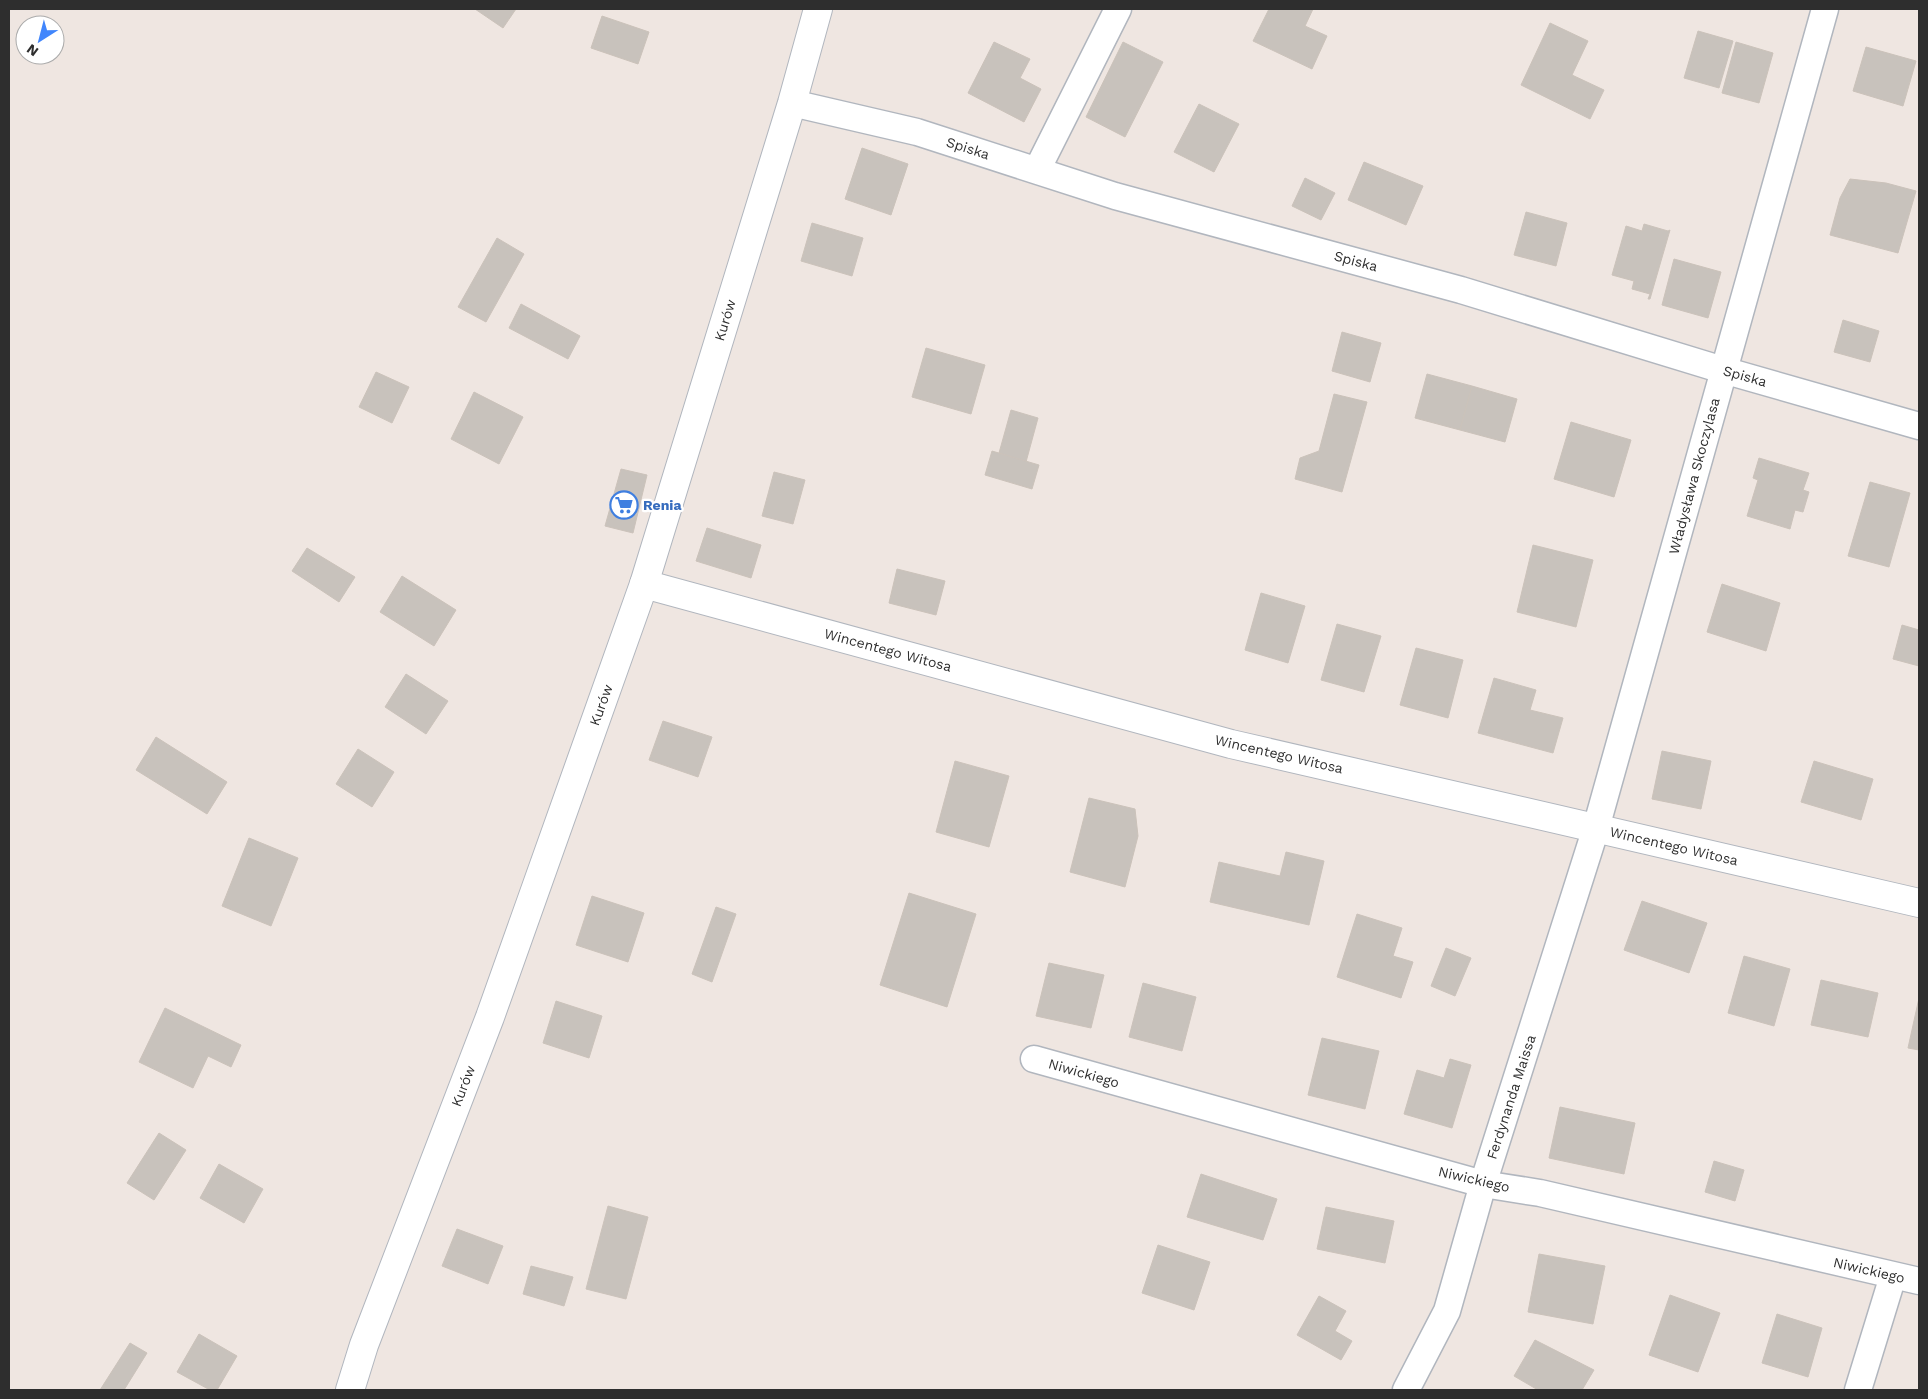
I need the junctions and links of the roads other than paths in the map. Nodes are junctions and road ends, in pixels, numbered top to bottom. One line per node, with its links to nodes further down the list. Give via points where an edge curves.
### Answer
1 (818, 9): 4 (street, Kurów)
2 (1118, 9): 5 (street)
3 (1825, 9): 6 (street, Władysława Skoczylasa)
4 (792, 103): 5 (street, Spiska, via 917,132); 8 (street, Kurów)
5 (1037, 170): 6 (street, Spiska, via 1115,196 1461,290)
6 (1723, 370): 7 (street, Spiska); 9 (street, Władysława Skoczylasa)
7 (1919, 426)
8 (644, 584): 9 (street, Wincentego Witosa, via 1231,744); 15 (street, Kurów, via 490,1017 364,1345)
9 (1596, 828): 10 (street, Wincentego Witosa); 12 (street, Ferdynanda Maissa)
10 (1919, 903)
11 (1034, 1059): 12 (street, Niwickiego)
12 (1483, 1184): 13 (street, Niwickiego, via 1540,1193); 16 (street, Ferdynanda Maissa, via 1447,1311)
13 (1893, 1276): 14 (street, Niwickiego); 17 (street)
14 (1919, 1281)
15 (350, 1390)
16 (1406, 1390)
17 (1858, 1390)

